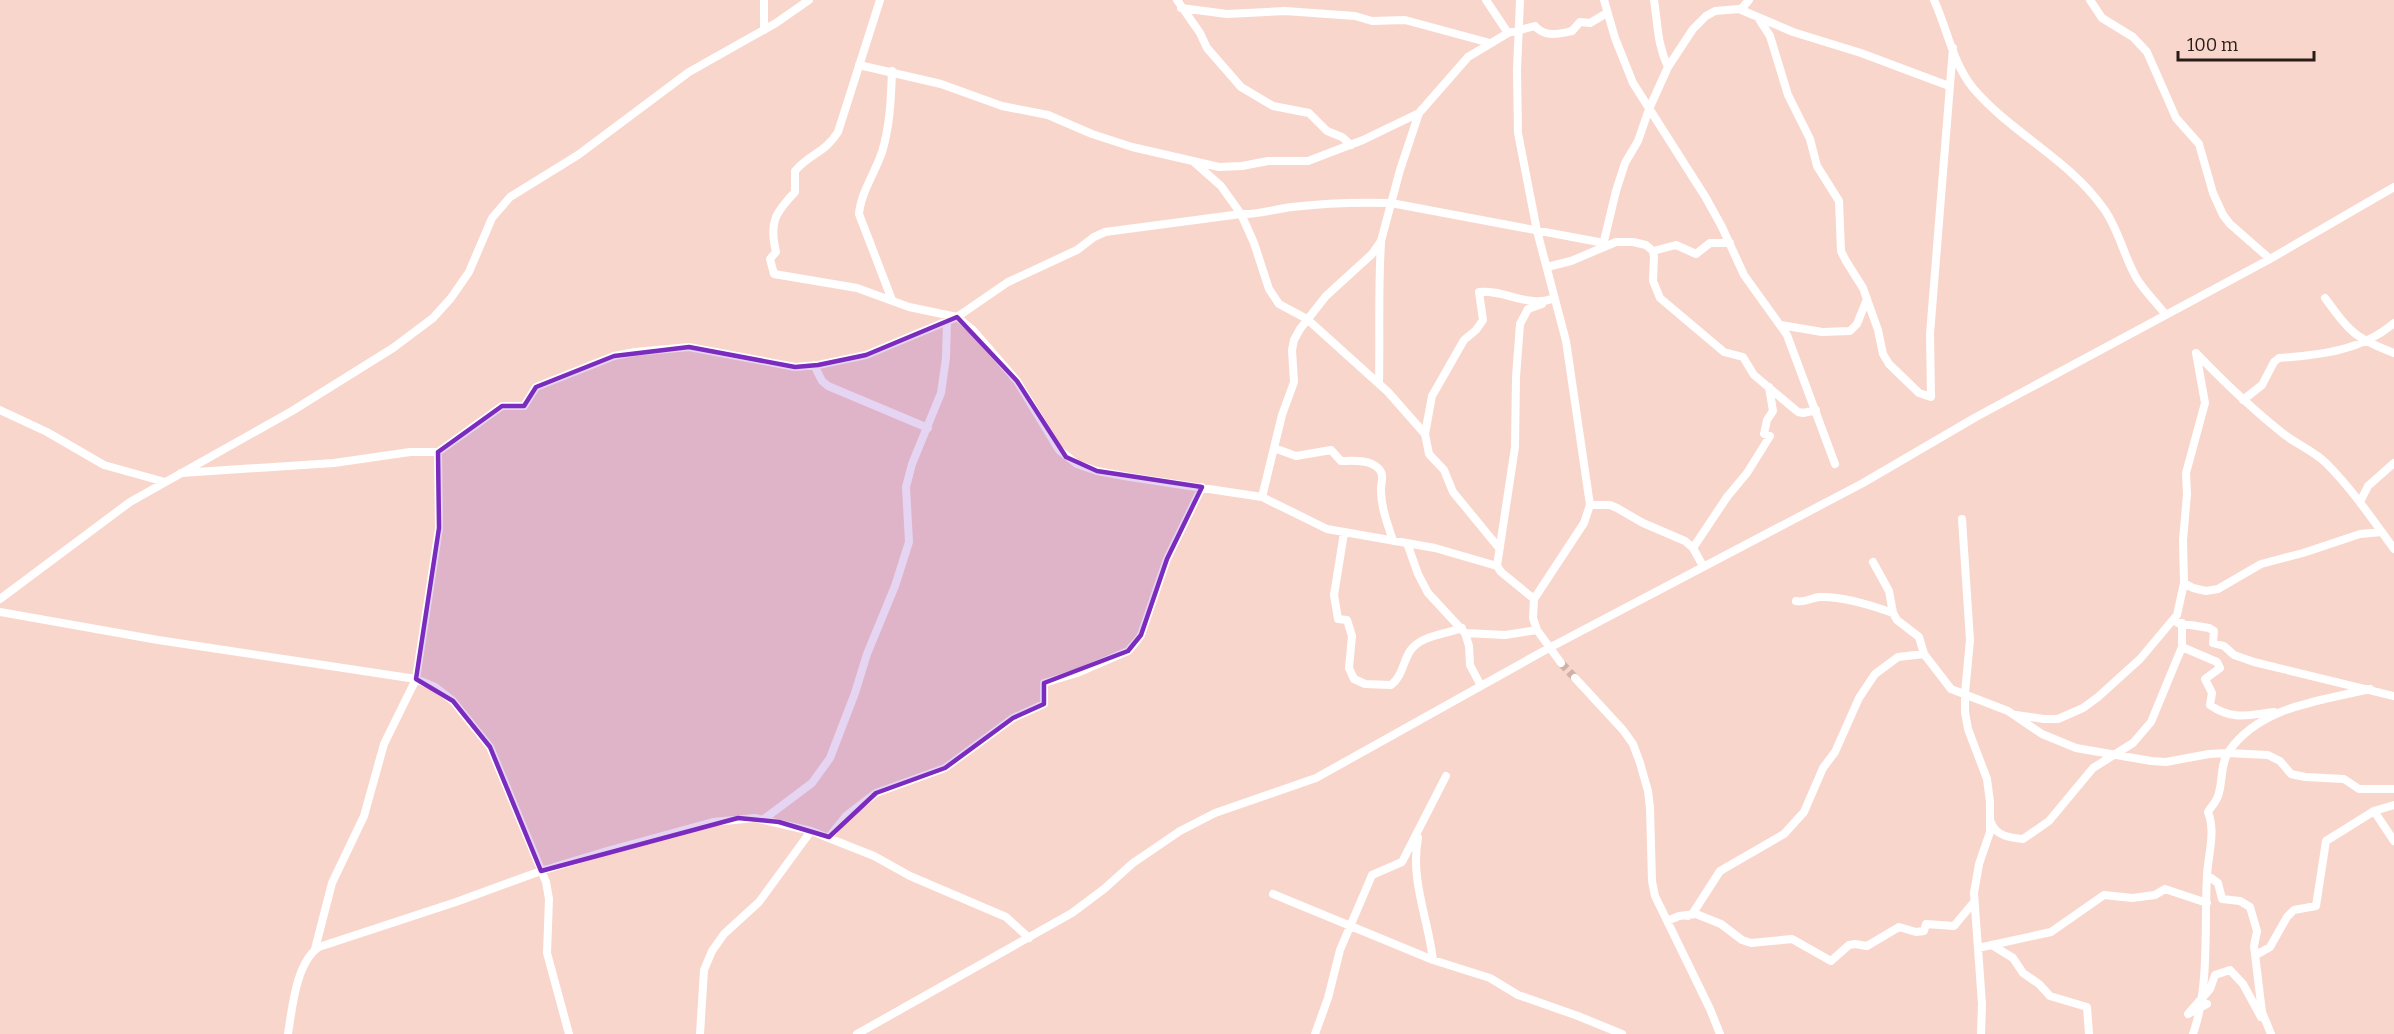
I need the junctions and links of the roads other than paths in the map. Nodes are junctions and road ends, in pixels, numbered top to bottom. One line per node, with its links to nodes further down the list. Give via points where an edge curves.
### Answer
1 (764, 0): 15 (street)
2 (809, 0): 15 (street)
3 (880, 0): 20 (street)
4 (1486, 0): 17 (street)
5 (1520, 0): 16 (street)
6 (1604, 0): 13 (street)
7 (1654, 0): 21 (street, via 1658,35)
8 (1749, 0): 12 (street)
9 (1934, 0): 19 (street)
10 (2090, 0): 36 (street, via 2102,18 2133,37 2147,52 2176,118 2199,144 2223,215)
11 (1179, 4): 18 (street, via 1227,14 1285,11 1355,16 1372,21 1405,20); 26 (street, via 1207,48 1241,87 1273,106 1309,113 1327,131)
12 (1742, 8)
13 (1607, 13): 16 (street, via 1590,23 1580,22 1572,31 1553,35 1540,32 1535,26); 24 (street, via 1629,73)
14 (1759, 20): 21 (street, via 1739,9 1709,14 1693,29); 23 (street); 40 (street, via 1770,36 1817,166 1839,201 1841,251)
15 (764, 30): 63 (street, via 689,72 578,155 510,197 492,218 468,273 433,318 393,348 292,411)
16 (1518, 31): 17 (street); 31 (street, via 1518,133)
17 (1508, 33): 18 (street)
18 (1490, 43): 25 (street, via 1468,57)
19 (1953, 48): 23 (street); 43 (street, via 1971,86 2000,116 2075,177 2104,209 2137,279)
20 (859, 65): 22 (street); 41 (street, via 838,132 830,145 802,162 795,171 795,192 777,212 773,227 776,252 770,259 774,274 857,288)
21 (1668, 67): 24 (street)
22 (892, 71): 27 (street, via 1002,106 1048,115 1112,142); 41 (street, via 888,129 871,182 861,198 859,214)
23 (1949, 86): 40 (street, via 1930,334 1930,397 1919,393 1885,359)
24 (1649, 109): 33 (street); 34 (street, via 1623,170)
25 (1419, 113): 26 (street); 29 (street)
26 (1351, 145): 27 (street, via 1308,162 1268,161 1222,167)
27 (1195, 163): 30 (street, via 1221,186)
28 (2394, 187): 36 (street)
29 (1391, 203): 30 (street, via 1331,203); 31 (street); 32 (street)
30 (1241, 214): 44 (street, via 1105,232 1077,250 1008,282); 45 (street, via 1269,289 1279,304)
31 (1537, 231): 34 (street); 37 (street)
32 (1381, 241): 45 (street); 52 (street)
33 (1730, 243): 35 (street, via 1710,243 1696,254 1676,245); 47 (street, via 1748,281)
34 (1603, 245): 35 (street, via 1633,242); 37 (street, via 1571,261)
35 (1653, 251): 53 (street, via 1653,281 1660,298 1724,352 1743,357 1754,375)
36 (2270, 259): 43 (street)
37 (1547, 267): 38 (street)
38 (1554, 298): 42 (street); 68 (street, via 1566,341)
39 (2325, 298): 49 (street, via 2343,323)
40 (1867, 299): 47 (street, via 1850,331 1822,332)
41 (892, 300): 44 (street)
42 (1543, 303): 58 (street, via 1497,292 1477,294 1484,320 1464,340 1432,396); 74 (street, via 1528,309 1520,324 1515,447)
43 (2166, 315): 79 (street, via 1863,483)
44 (957, 316): 46 (street); 65 (street, via 1017,381 1066,458 1097,471)
45 (1307, 318): 52 (street); 59 (street, via 1294,340 1294,382)
46 (947, 321): 51 (street, via 866,355); 57 (street, via 945,373)
47 (1781, 325): 56 (street)
48 (2392, 326): 49 (street)
49 (2364, 342): 50 (street); 54 (street, via 2337,352 2279,358 2262,385)
50 (2394, 353)
51 (814, 365): 57 (street, via 828,386); 60 (street, via 795,367 689,346 614,356 536,387 524,406 502,406)
52 (1379, 384): 58 (street)
53 (1769, 387): 56 (street, via 1798,412); 75 (street, via 1773,411 1764,434 1770,436)
54 (2242, 400): 67 (street, via 2287,437 2313,451); 80 (street, via 2196,353 2205,403 2186,473)
55 (0, 410): 64 (street, via 104,465)
56 (1816, 411): 62 (street)
57 (928, 428): 108 (street, via 906,487 909,534 903,565 830,758 812,783)
58 (1425, 434): 74 (street, via 1430,454 1444,470 1453,492)
59 (1274, 447): 66 (street); 72 (street, via 1296,456 1331,450 1341,461 1365,462 1378,468 1383,476 1383,510)
60 (438, 452): 63 (street); 94 (street, via 439,528)
61 (2394, 463): 67 (street, via 2368,486)
62 (1835, 464)
63 (181, 473): 64 (street)
64 (165, 482): 81 (street, via 130,502)
65 (1202, 487): 66 (street); 111 (street, via 1167,559 1140,635 1128,651 1044,683 1044,704 1013,718 945,768 876,793 846,816)
66 (1262, 497): 71 (street, via 1327,529)
67 (2360, 502): 70 (street)
68 (1590, 505): 75 (street, via 1610,505); 82 (street, via 1584,523)
69 (1962, 519): 97 (street, via 1970,640)
70 (2382, 532): 76 (street); 80 (street, via 2360,534 2261,564 2218,589 2206,591)
71 (1344, 533): 72 (street); 87 (street, via 1334,603 1338,619 1347,620 1352,636 1349,668 1354,679 1365,684 1391,685 1413,648 1430,637)
72 (1393, 541): 73 (street)
73 (1407, 543): 78 (street); 87 (street, via 1428,593)
74 (1499, 548): 78 (street)
75 (1693, 548): 79 (street)
76 (2394, 549)
77 (1873, 562): 85 (street, via 1889,591)
78 (1497, 566): 82 (street)
79 (1703, 566): 90 (street)
80 (2184, 583): 86 (street)
81 (0, 599)
82 (1534, 599): 88 (street)
83 (1796, 601): 85 (street, via 1832,598)
84 (0, 612): 94 (street)
85 (1893, 613): 91 (street, via 1919,637)
86 (2178, 622): 89 (street); 96 (street, via 2209,628 2214,631 2212,643 2254,662); 100 (street, via 2083,708 2058,719)
87 (1464, 630): 88 (street, via 1514,635); 95 (street, via 1470,646 1470,665)
88 (1537, 630): 90 (street)
89 (2182, 647): 99 (street, via 2217,662 2220,668 2205,679 2212,693 2210,705 2224,715); 102 (street, via 2151,722 2133,743)
90 (1549, 648): 92 (street); 95 (street)
91 (1924, 654): 97 (street, via 1952,689); 118 (street, via 1898,657 1875,674 1859,698 1804,812 1777,838 1720,871)
92 (1561, 663)
93 (1575, 678): 119 (street, via 1623,730 1637,753 1648,791 1652,882)
94 (416, 679): 113 (street, via 453,701 490,747); 124 (street, via 384,744 364,816 332,883)
95 (1480, 686): 121 (street, via 1316,778 1215,813 1180,831 1072,913)
96 (2370, 689): 98 (street); 99 (street)
97 (1965, 693): 100 (street); 107 (street, via 1968,729 1989,784)
98 (2394, 696)
99 (2280, 711): 101 (street, via 2258,724)
100 (2015, 715): 102 (street, via 2059,742)
101 (2227, 753): 102 (street, via 2166,762); 104 (street, via 2268,755 2280,761 2291,774 2344,778 2359,789); 114 (street, via 2218,797 2208,812 2212,825)
102 (2113, 756): 107 (street, via 2093,768 2049,821 2023,839 2000,834)
103 (1446, 776): 109 (street)
104 (2394, 789)
105 (2394, 805): 106 (street)
106 (2374, 811): 112 (street); 125 (street, via 2326,841 2316,906 2294,910 2271,947)
107 (1990, 818): 116 (street)
108 (764, 819): 110 (street); 113 (street, via 713,822)
109 (1421, 827): 120 (street, via 1402,862 1372,875); 126 (street, via 1415,870)
110 (811, 831): 111 (street); 131 (street, via 759,902 724,934 712,951 704,970)
111 (829, 837): 121 (street, via 1006,917)
112 (2394, 840)
113 (541, 871): 124 (street); 130 (street, via 549,899 547,953)
114 (2207, 875): 117 (street); 125 (street, via 2218,883 2222,899 2240,901 2250,907 2257,931)
115 (1273, 894): 120 (street)
116 (1974, 901): 118 (street, via 1954,926 1926,924 1924,931 1916,932 1899,927 1867,946 1849,945 1831,961 1792,939 1751,943 1709,918); 123 (street)
117 (2206, 903): 122 (street, via 2165,889 2155,895 2132,898 2104,895 2051,932); 127 (street)
118 (1688, 916): 119 (street)
119 (1667, 921): 135 (street)
120 (1352, 925): 126 (street); 133 (street, via 1340,950)
121 (1029, 938): 132 (street)
122 (1992, 945): 123 (street); 137 (street, via 2013,958 2023,973 2050,996 2087,1007)
123 (1978, 948): 136 (street)
124 (315, 949): 129 (street, via 301,972)
125 (2256, 955): 128 (street)
126 (1433, 960): 134 (street, via 1490,978 1518,995)
127 (2201, 1003): 128 (street, via 2207,1004 2188,1014 2210,989 2215,975 2230,970); 138 (street)
128 (2266, 1026): 139 (street)
129 (288, 1034)
130 (569, 1034)
131 (700, 1034)
132 (857, 1034)
133 (1315, 1034)
134 (1622, 1034)
135 (1720, 1034)
136 (1981, 1034)
137 (2089, 1034)
138 (2193, 1034)
139 (2271, 1034)

